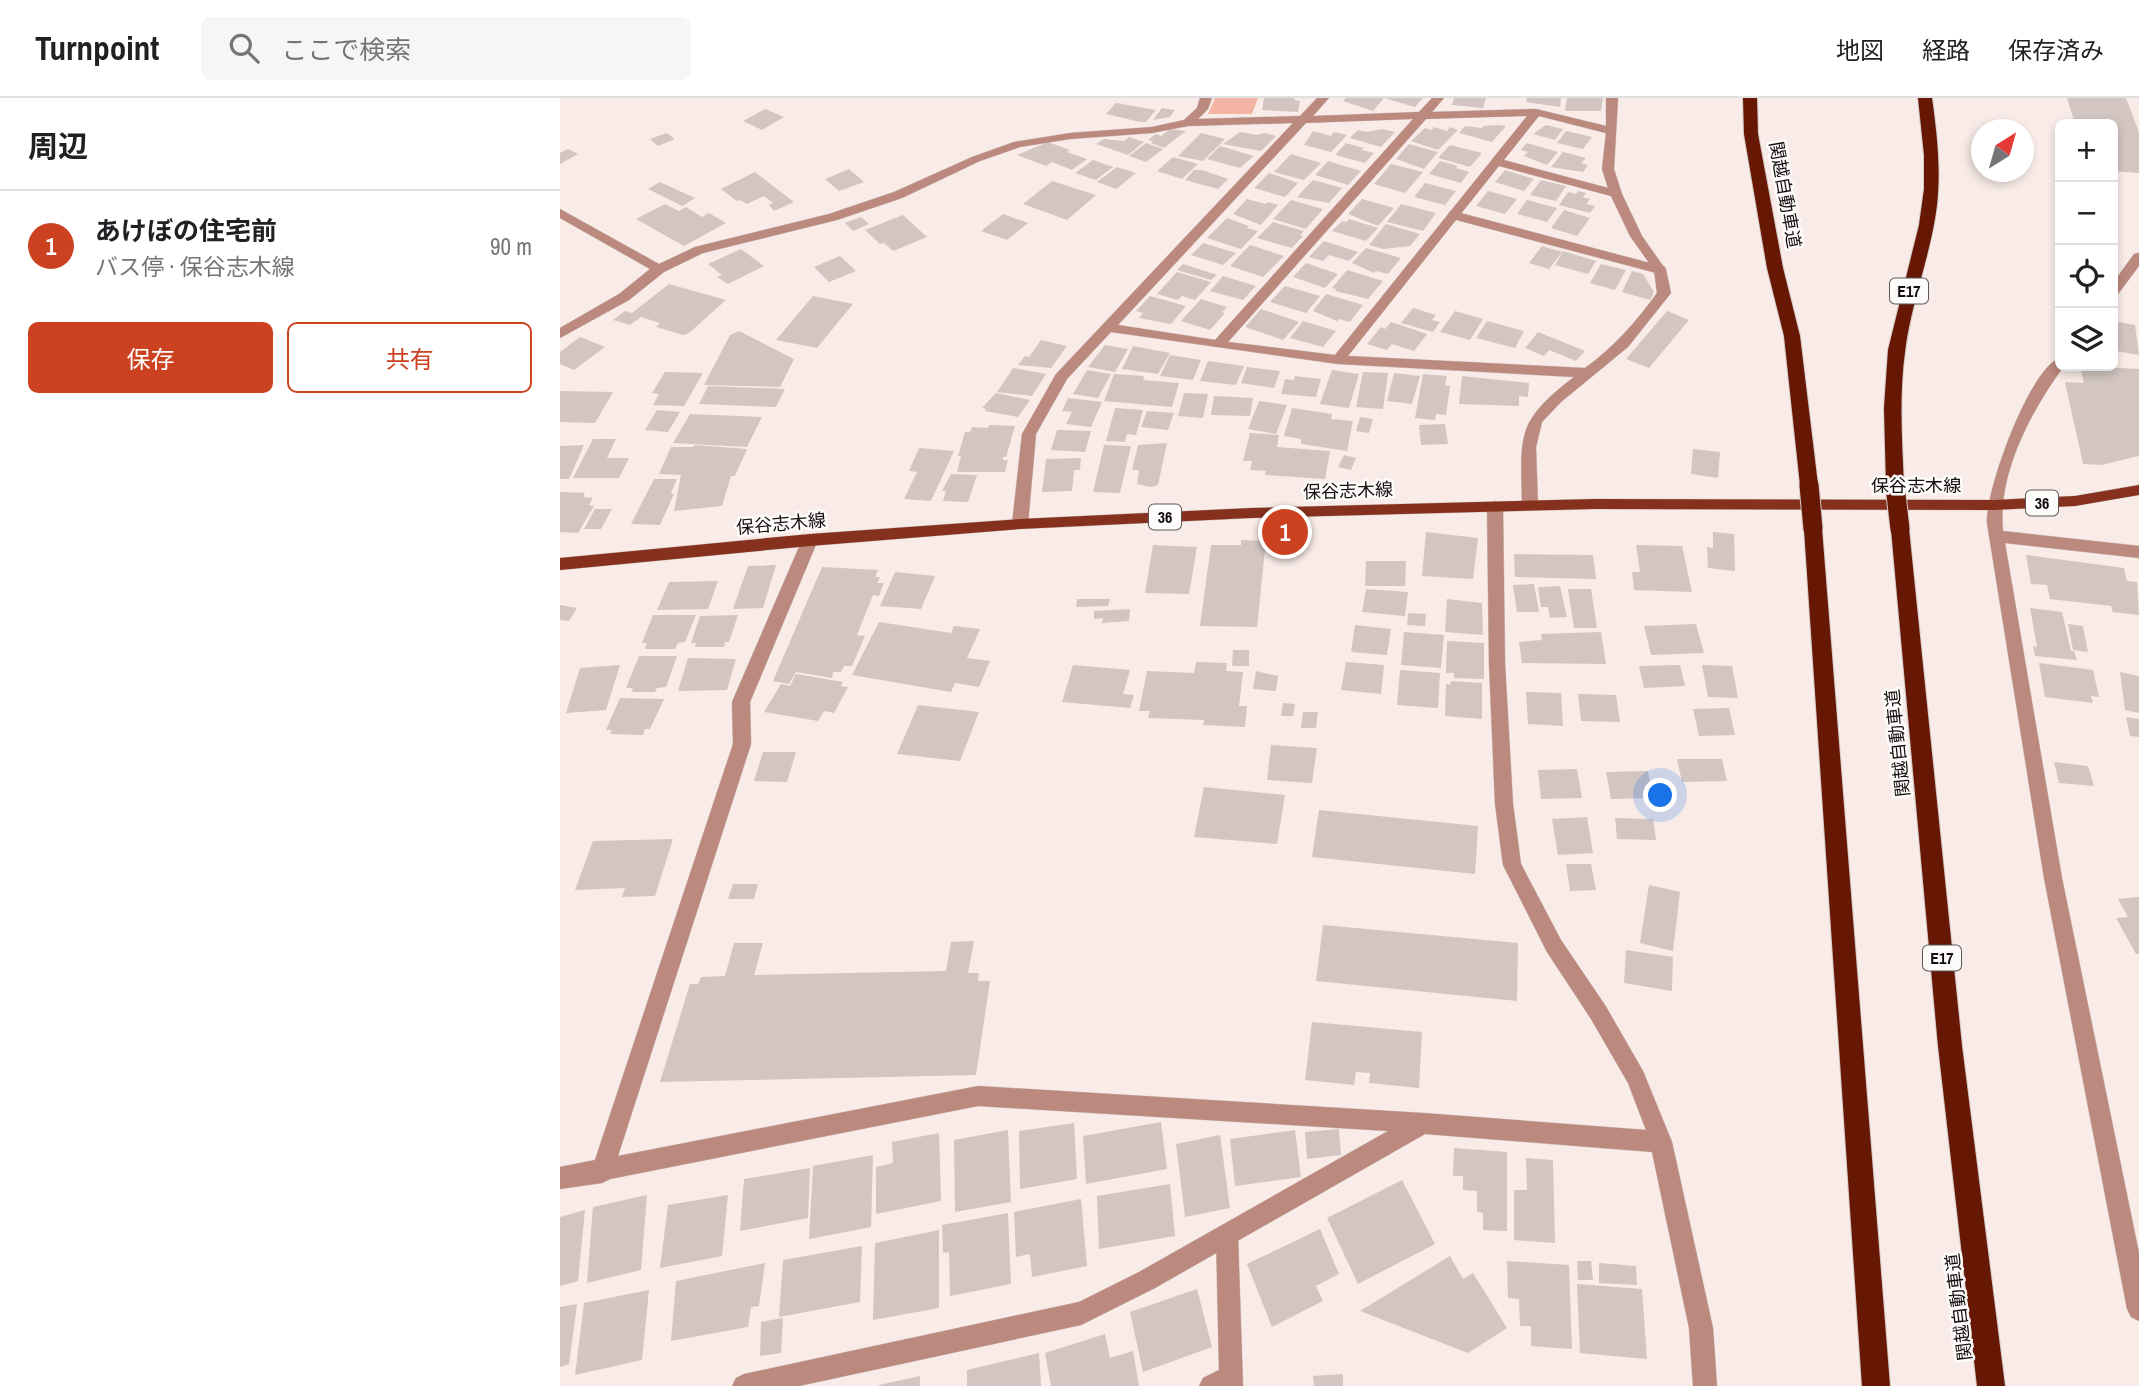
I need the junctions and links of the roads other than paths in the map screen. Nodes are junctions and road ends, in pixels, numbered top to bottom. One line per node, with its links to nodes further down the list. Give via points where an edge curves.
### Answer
1 (1206, 98): 10 (street)
2 (1322, 98): 9 (street)
3 (1438, 98): 8 (street)
4 (1612, 98): 11 (street)
5 (1750, 98): 44 (highway, 関越自動車道, bridge, via 1751,134 1774,268 1792,336 1809,485)
6 (1925, 98): 45 (highway, 関越自動車道 / E17, bridge, via 1931,192 1899,332 1891,393 1895,486 1950,1045)
7 (1536, 112): 8 (street); 11 (street); 12 (street)
8 (1421, 117): 9 (street); 22 (street)
9 (1301, 119): 10 (street); 20 (street)
10 (1188, 123): 17 (street, via 1018,144 898,195 775,233 699,250)
11 (1612, 131): 13 (street, via 1608,169)
12 (1496, 161): 13 (street); 15 (street)
13 (1616, 194): 18 (street, via 1636,236)
14 (560, 214): 17 (street)
15 (1453, 215): 18 (street); 23 (street)
16 (2138, 259): 19 (street)
17 (659, 269): 21 (street, via 624,297)
18 (1660, 270): 25 (street, via 1664,293 1615,352)
19 (2118, 285)
20 (1106, 327): 22 (street); 30 (street, via 1061,377 1029,434)
21 (560, 334)
22 (1218, 345): 23 (street)
23 (1338, 360): 25 (street)
24 (2055, 368): 28 (street, via 2040,387 2014,444)
25 (1586, 373): 27 (street, via 1540,414 1531,429)
26 (2139, 491): 28 (main road, 保谷志木線 / 36, via 2075,501)
27 (1530, 505): 28 (main road, 保谷志木線 / 36); 29 (main road, 保谷志木線 / 36)
28 (1994, 505): 31 (street)
29 (1495, 506): 30 (main road, 保谷志木線 / 36); 36 (street, via 1503,791 1512,866 1554,946 1636,1078)
30 (1020, 524): 32 (main road, 保谷志木線 / 36)
31 (1996, 536): 33 (street); 40 (street, via 2053,878)
32 (810, 540): 34 (main road, 保谷志木線 / 36); 37 (street, via 741,702 742,744)
33 (2139, 552)
34 (560, 564)
35 (1423, 1123): 36 (street); 37 (street, via 978,1096); 39 (street)
36 (1661, 1142): 43 (street, via 1702,1328)
37 (602, 1172): 38 (street)
38 (560, 1178)
39 (1227, 1235): 41 (street); 42 (street, via 1081,1313)
40 (2139, 1309)
41 (1224, 1383)
42 (744, 1386)
43 (1705, 1386)
44 (1876, 1386)
45 (1991, 1386)

